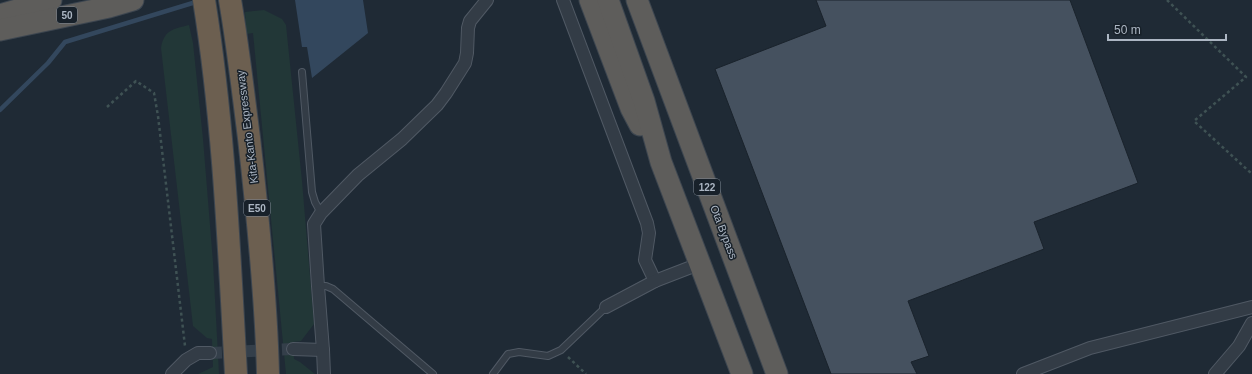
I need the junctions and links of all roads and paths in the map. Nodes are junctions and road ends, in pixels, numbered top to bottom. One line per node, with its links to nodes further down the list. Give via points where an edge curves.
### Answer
1 (51, 0): 11 (highway, 50)
2 (133, 0): 12 (highway, 50)
3 (204, 0): 30 (highway, via 225,183)
4 (230, 0): 31 (highway, Kita-Kanto Expressway / E50, via 259,223)
5 (487, 0): 17 (street, via 470,21 465,63 437,105 402,139 358,175)
6 (563, 0): 19 (street, via 647,223 649,233 645,260)
7 (590, 0): 15 (highway, via 631,108)
8 (608, 0): 15 (highway, via 644,101)
9 (637, 0): 37 (highway, Ota Bypass / 122)
10 (1167, 0): 16 (path, via 1246,77 1194,121)
11 (0, 15)
12 (0, 30)
13 (302, 72): 17 (lane, via 312,192)
14 (107, 107): 28 (path, via 136,80 154,93 183,316)
15 (661, 162): 18 (highway)
16 (1252, 174)
17 (321, 213): 20 (street, via 314,224)
18 (699, 264): 19 (street); 36 (highway)
19 (655, 280): 21 (street)
20 (318, 286): 25 (street); 33 (lane, via 332,289)
21 (606, 306): 26 (lane)
22 (1252, 307): 38 (street, via 1090,348)
23 (1252, 323): 39 (street, via 1239,346)
24 (293, 349): 25 (street)
25 (323, 350): 32 (street)
26 (561, 350): 34 (lane, via 548,356 519,352 508,354); 35 (path)
27 (210, 353): 28 (street, via 198,353)
28 (186, 360): 29 (street)
29 (172, 374)
30 (236, 374)
31 (268, 374)
32 (324, 374)
33 (433, 374)
34 (493, 374)
35 (586, 374)
36 (742, 374)
37 (778, 374)
38 (1023, 374)
39 (1215, 374)

